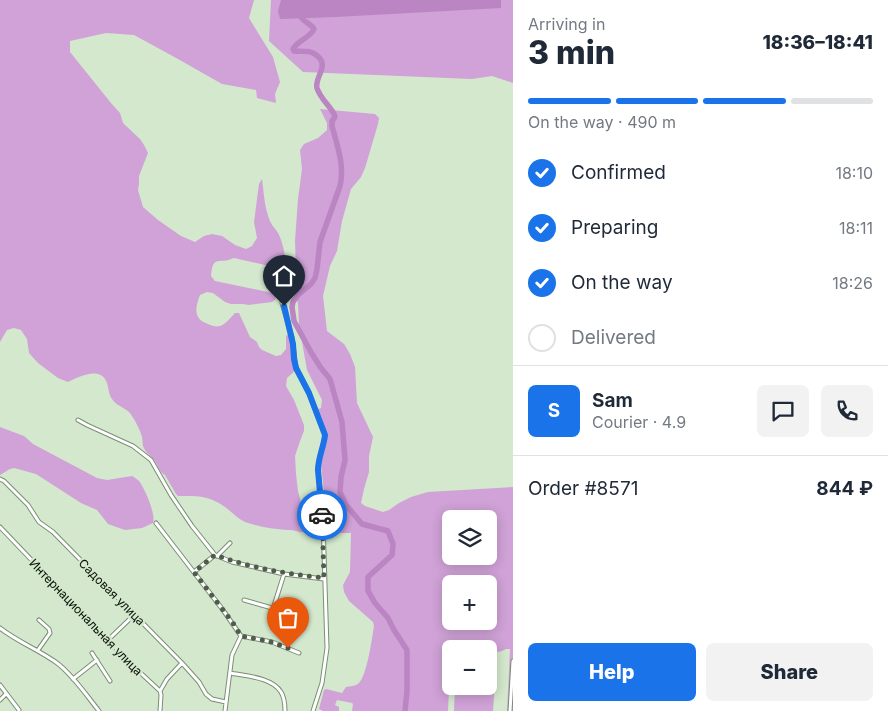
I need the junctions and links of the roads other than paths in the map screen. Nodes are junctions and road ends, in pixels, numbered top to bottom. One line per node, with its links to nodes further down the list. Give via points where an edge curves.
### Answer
1 (282, 303): 10 (street, via 296,368 325,435 318,462)
2 (78, 420): 7 (street, via 133,446 151,460 171,495)
3 (0, 479): 14 (street, Садовая улица)
4 (156, 523): 8 (street)
5 (0, 527): 18 (street, Интернациональная улица)
6 (230, 543): 7 (street)
7 (216, 556): 8 (street); 9 (street)
8 (194, 572): 17 (street)
9 (284, 574): 10 (street); 12 (street)
10 (324, 578): 38 (street, via 326,661)
11 (244, 600): 12 (street)
12 (273, 609): 13 (street)
13 (293, 614)
14 (134, 615): 18 (street); 24 (street, Садовая улица)
15 (39, 620): 19 (street, via 50,633)
16 (0, 628): 19 (street)
17 (241, 636): 21 (street, via 272,642); 25 (street, via 232,655)
18 (108, 640): 29 (street, Интернациональная улица)
19 (38, 650): 26 (street, via 59,664)
20 (92, 653): 22 (street)
21 (299, 653)
22 (97, 660): 26 (street); 27 (street)
23 (513, 661): 39 (street)
24 (182, 663): 29 (street); 32 (street, Садовая улица, via 209,697)
25 (230, 673): 32 (street); 37 (street, via 266,680 275,686 280,691)
26 (73, 679): 34 (street)
27 (110, 681)
28 (0, 684): 30 (street)
29 (160, 692): 35 (street)
30 (6, 694): 31 (street); 33 (street)
31 (0, 700)
32 (226, 702): 36 (street)
33 (19, 710)
34 (99, 711)
35 (160, 711)
36 (224, 711)
37 (285, 711)
38 (313, 711)
39 (510, 711)

